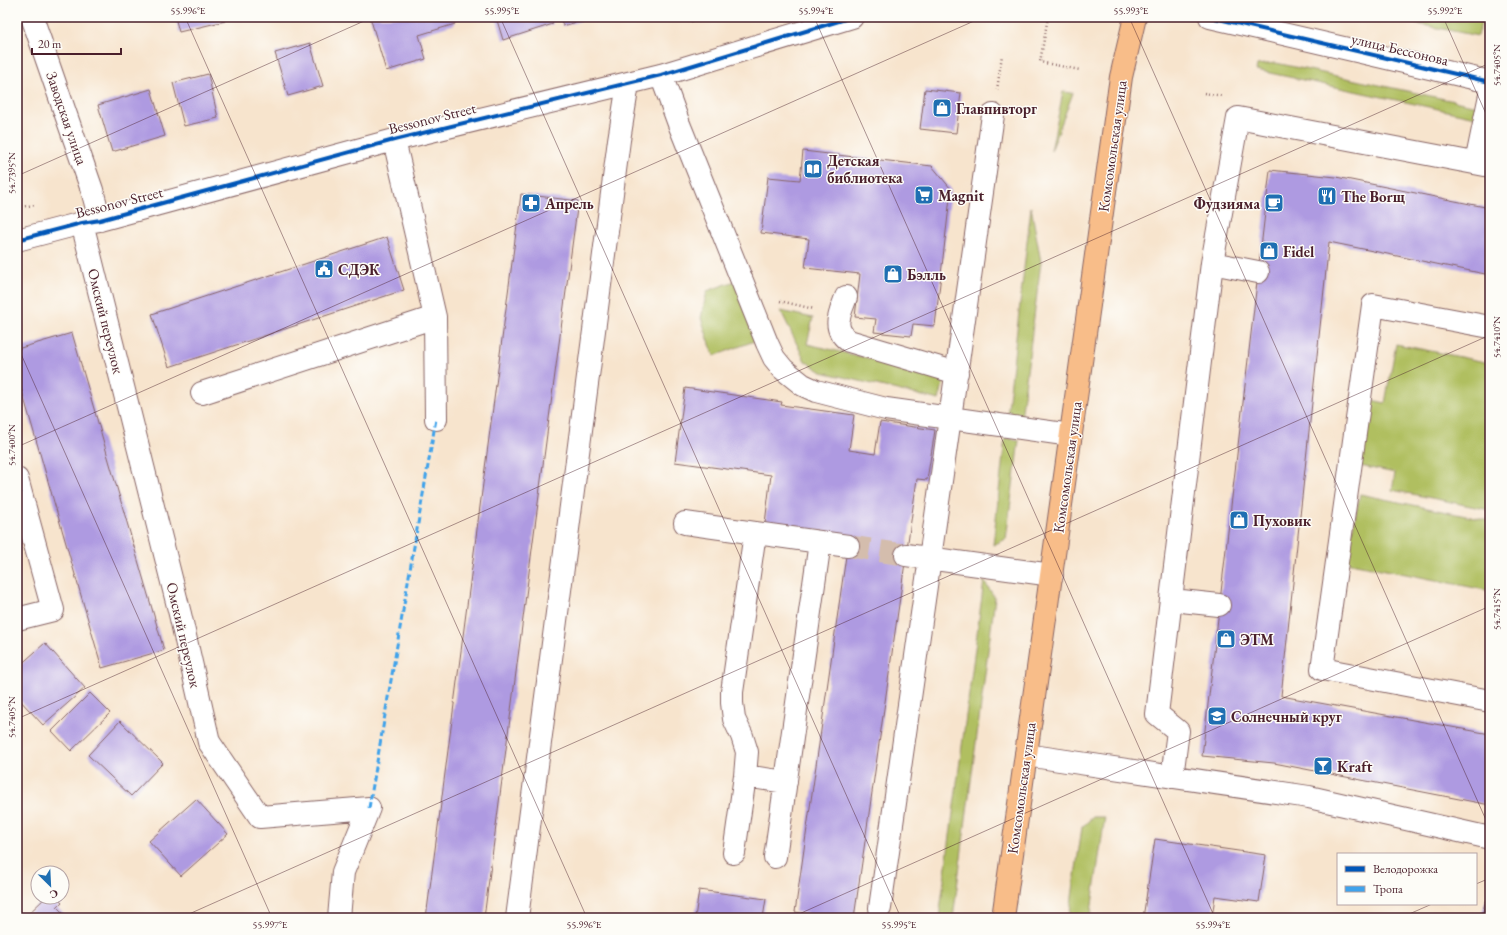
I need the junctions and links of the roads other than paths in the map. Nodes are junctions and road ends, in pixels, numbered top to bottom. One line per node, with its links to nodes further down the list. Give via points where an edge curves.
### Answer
1 (32, 17): 12 (street, Заводская улица, via 92,190)
2 (852, 17): 5 (street, Bessonov Street)
3 (1135, 17): 23 (main road, Комсомольская улица, via 1121,77)
4 (1210, 17): 6 (street, улица Бессонова)
5 (661, 75): 7 (street, Bessonov Street); 21 (street, via 767,342 774,358 783,369 803,385 816,391 886,409)
6 (1490, 82)
7 (628, 84): 10 (street, Bessonov Street); 46 (street)
8 (1490, 95): 11 (street)
9 (994, 115): 19 (street)
10 (394, 140): 12 (street, Bessonov Street); 17 (street)
11 (1483, 165): 14 (street, via 1238,118)
12 (91, 222): 13 (street, Bessonov Street); 45 (street, Омский переулок, via 209,742 260,817 369,808 343,872)
13 (17, 240)
14 (1212, 263): 15 (street); 33 (street)
15 (1258, 272)
16 (846, 297): 19 (street, via 838,323 841,333 849,341)
17 (435, 317): 20 (street); 22 (street)
18 (1490, 327): 36 (street, via 1374,305 1322,669)
19 (957, 373): 21 (street)
20 (202, 393)
21 (950, 418): 23 (street); 31 (street)
22 (436, 419)
23 (1071, 435): 32 (main road, Комсомольская улица)
24 (17, 479): 25 (street)
25 (21, 506): 35 (street, via 53,610)
26 (685, 523): 27 (street)
27 (755, 533): 28 (street); 38 (street, via 732,692 734,719 747,752)
28 (820, 542): 29 (street); 40 (street)
29 (848, 546)
30 (906, 554): 31 (street)
31 (930, 558): 32 (street); 44 (street)
32 (1052, 575): 37 (main road, Комсомольская улица)
33 (1172, 600): 34 (street); 39 (street, via 1157,714 1178,731)
34 (1219, 605)
35 (17, 619)
36 (1490, 702)
37 (1026, 755): 39 (street); 47 (main road, Комсомольская улица)
38 (745, 776): 40 (street); 42 (street)
39 (1172, 777): 41 (street, via 1309,797)
40 (786, 782): 43 (street)
41 (1490, 838)
42 (734, 853)
43 (775, 857)
44 (880, 908)
45 (339, 918)
46 (517, 918)
47 (1003, 918)

